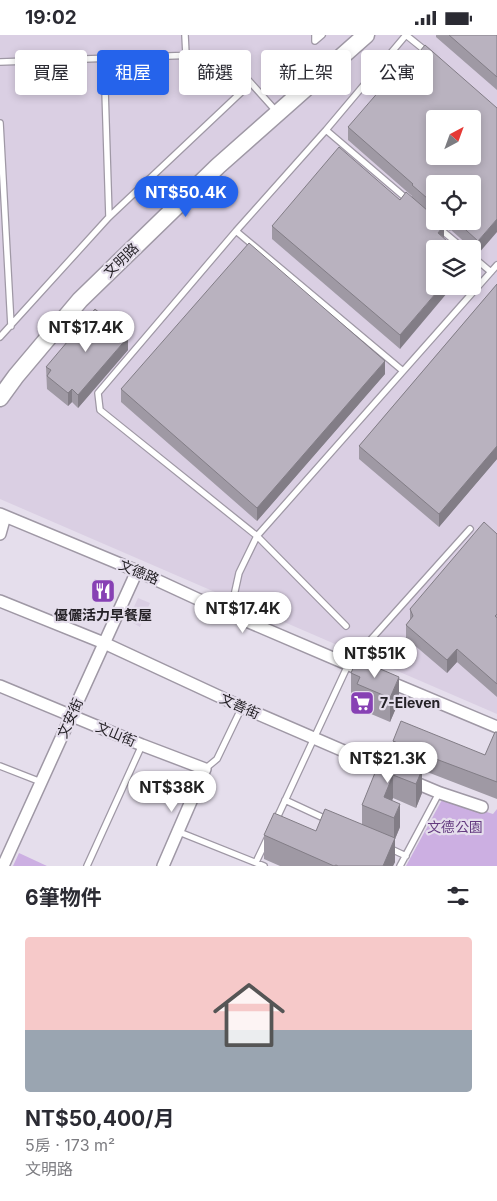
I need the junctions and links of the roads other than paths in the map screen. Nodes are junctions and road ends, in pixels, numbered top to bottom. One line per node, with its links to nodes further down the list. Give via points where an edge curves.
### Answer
1 (185, 35): 6 (lane)
2 (315, 35): 3 (lane, via 315,41)
3 (322, 35)
4 (366, 35): 13 (street, 文明路)
5 (406, 35): 7 (lane); 15 (lane)
6 (186, 50)
7 (424, 50)
8 (97, 58): 9 (lane)
9 (0, 62)
10 (251, 83): 13 (lane)
11 (105, 95): 17 (lane)
12 (238, 95): 17 (lane)
13 (278, 113): 27 (street, 文明路, via 218,166 80,300)
14 (0, 123): 24 (lane)
15 (326, 130): 16 (lane); 19 (lane)
16 (413, 205)
17 (109, 217): 24 (lane)
18 (442, 230): 20 (lane)
19 (236, 231): 26 (lane); 31 (lane, via 98,393 100,410)
20 (454, 240)
21 (481, 264): 23 (lane)
22 (497, 265): 23 (lane)
23 (491, 272): 26 (lane)
24 (11, 326): 25 (lane)
25 (0, 337)
26 (403, 371): 31 (lane)
27 (0, 398)
28 (3, 515): 30 (street); 32 (street, 文德路)
29 (470, 529): 37 (lane)
30 (0, 534)
31 (257, 536): 34 (lane, via 239,573); 35 (lane)
32 (137, 571): 34 (street, 文德路); 36 (street, 文安街)
33 (0, 601): 36 (street, 文善街)
34 (230, 614): 37 (street, 文德路)
35 (346, 626)
36 (104, 643): 39 (street, 文善街); 40 (street, 文安街)
37 (348, 665): 41 (street, 文德路); 42 (lane)
38 (0, 686): 40 (street, 文山街)
39 (242, 707): 42 (street, 文善街); 45 (lane, via 216,759)
40 (71, 715): 43 (street, 文山街); 46 (street, 文安街)
41 (497, 727)
42 (314, 738): 47 (street, 文善街); 48 (lane)
43 (142, 745): 45 (street, 文山街); 58 (lane)
44 (0, 766): 46 (lane)
45 (205, 769): 52 (street)
46 (41, 783): 57 (street, 文安街)
47 (440, 793): 49 (street, 文善街); 55 (lane)
48 (285, 799): 50 (lane); 51 (lane)
49 (482, 807)
50 (337, 824)
51 (273, 827)
52 (178, 832): 56 (lane); 59 (street)
53 (268, 835): 56 (lane)
54 (380, 844): 55 (lane)
55 (406, 856): 61 (lane)
56 (256, 862): 60 (lane)
57 (3, 866)
58 (87, 866)
59 (163, 866)
60 (264, 866)
61 (400, 866)

